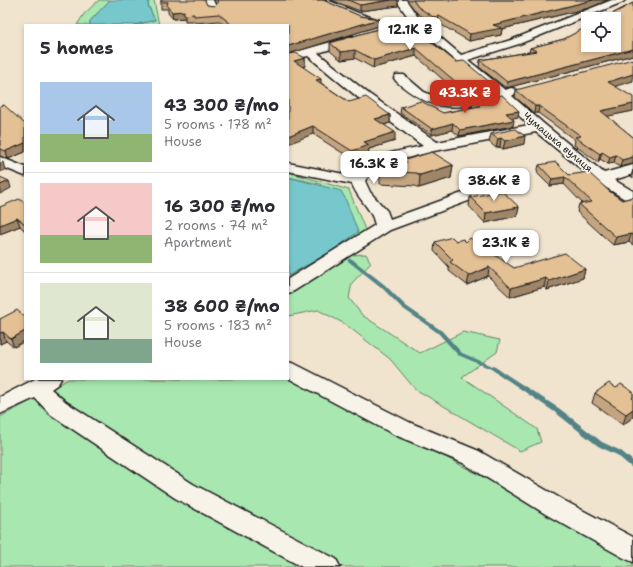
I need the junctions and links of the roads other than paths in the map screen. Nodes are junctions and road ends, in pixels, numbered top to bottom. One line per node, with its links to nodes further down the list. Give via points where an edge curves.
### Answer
1 (319, 0): 5 (street, via 364,19)
2 (401, 0): 4 (street, Чумацька вулиця)
3 (620, 0): 10 (street, via 515,42)
4 (416, 22): 5 (street); 10 (street, Чумацька вулиця)
5 (400, 25): 6 (street)
6 (376, 33)
7 (361, 37): 8 (street)
8 (310, 52): 9 (street); 15 (street, via 365,97)
9 (289, 57)
10 (459, 59): 13 (street, Чумацька вулиця)
11 (400, 78): 13 (street, via 416,92 437,101 451,103)
12 (526, 88): 13 (street)
13 (503, 94): 14 (street, Чумацька вулиця)
14 (539, 127): 15 (street); 21 (street, Чумацька вулиця)
15 (434, 147): 22 (street, via 386,159 363,172)
16 (0, 161): 19 (street)
17 (289, 167): 22 (street)
18 (633, 169): 21 (street)
19 (24, 172)
20 (520, 177): 24 (street)
21 (602, 179): 23 (street, Чумацька вулиця)
22 (358, 181): 24 (street, via 363,193 381,214)
23 (633, 198)
24 (384, 227): 25 (street)
25 (289, 286)
26 (289, 370): 29 (street, via 403,429 472,458)
27 (44, 383): 28 (street); 30 (street, via 58,408 184,491)
28 (0, 406)
29 (633, 550)
30 (327, 567)

